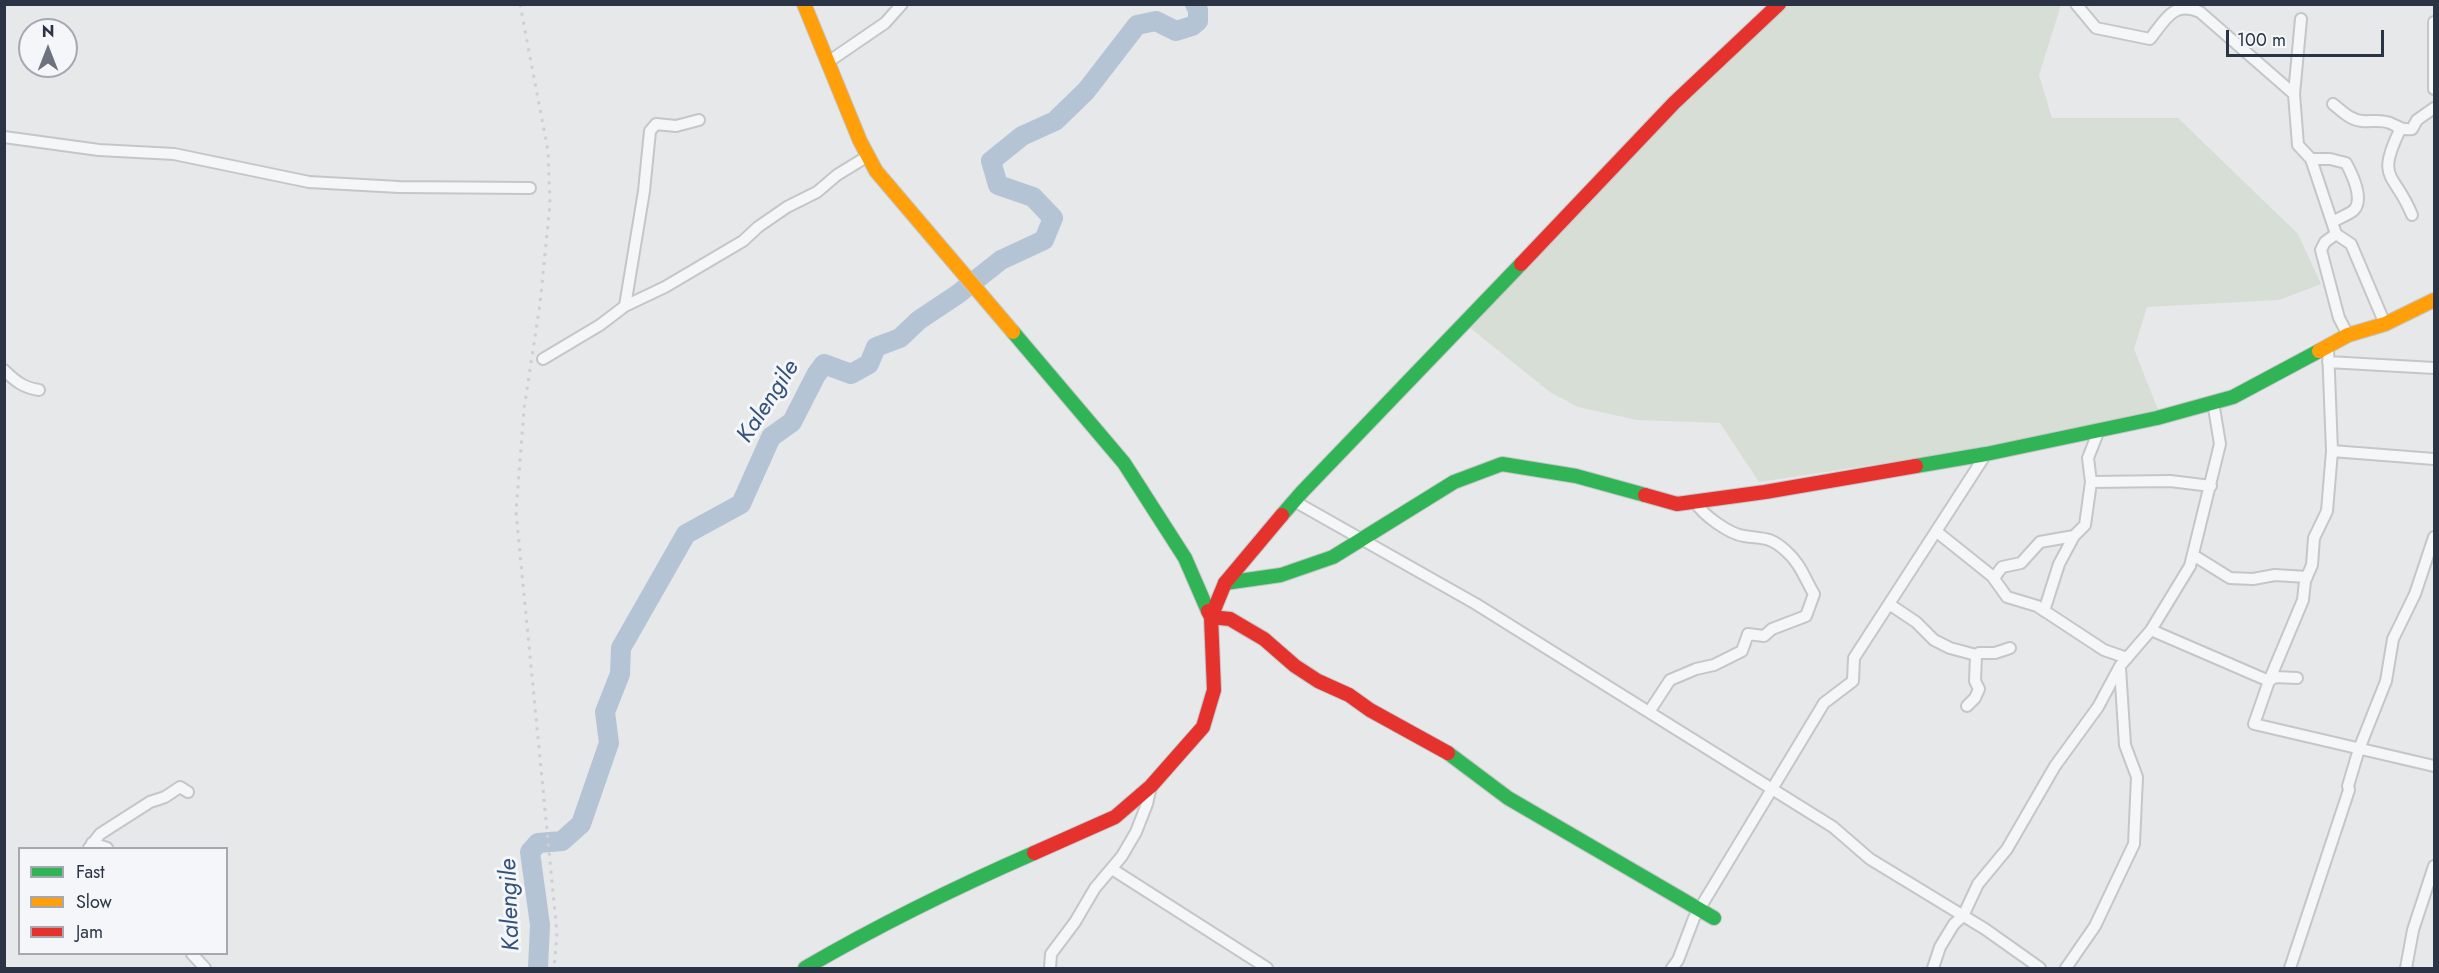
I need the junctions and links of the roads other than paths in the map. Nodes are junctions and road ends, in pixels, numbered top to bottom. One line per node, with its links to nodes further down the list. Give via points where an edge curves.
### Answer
1 (804, 4): 7 (street)
2 (902, 4): 7 (street, via 885,23)
3 (1779, 4): 38 (street, via 1674,103)
4 (2076, 4): 9 (street, via 2096,28 2150,39 2175,9 2190,7)
5 (2301, 19): 9 (street)
6 (2434, 22): 8 (street)
7 (828, 62): 15 (street)
8 (2434, 89)
9 (2295, 94): 16 (street, via 2298,145)
10 (2333, 104): 13 (street, via 2350,117 2390,123)
11 (2434, 108): 13 (street, via 2417,120 2412,129)
12 (699, 120): 22 (street, via 676,126 656,124 650,131)
13 (2400, 130): 18 (street, via 2386,170)
14 (4, 137): 17 (street, via 99,150 174,154 309,182 399,188)
15 (868, 156): 22 (street, via 817,192 787,207 743,241); 51 (street, via 876,171 1124,463 1185,558)
16 (2311, 159): 19 (street); 19 (street, via 2346,163 2357,194 2354,209)
17 (530, 188)
18 (2412, 215)
19 (2332, 222): 20 (street)
20 (2336, 234): 23 (street, via 2351,244); 24 (street, via 2321,250 2339,318)
21 (2434, 300): 23 (street)
22 (624, 306): 26 (street, via 600,326)
23 (2385, 324): 24 (street)
24 (2348, 335): 25 (street)
25 (2328, 348): 27 (street); 31 (street, via 2234,397)
26 (543, 359)
27 (2328, 362): 28 (street); 33 (street)
28 (2434, 368)
29 (4, 370): 30 (street, via 15,381)
30 (39, 390)
31 (2213, 402): 32 (street); 37 (street, via 2220,444)
32 (2099, 430): 34 (street); 36 (street, via 2088,458)
33 (2332, 452): 35 (street); 46 (street, via 2327,511 2314,538)
34 (1986, 454): 39 (street); 40 (street)
35 (2434, 459)
36 (2091, 482): 37 (street, via 2169,481); 41 (street, via 2085,525)
37 (2211, 486): 44 (street)
38 (1294, 501): 43 (street); 48 (street)
39 (1695, 502): 43 (street, via 1677,504 1576,476 1502,464 1455,482); 59 (street, via 1725,529 1743,536 1761,536 1785,550 1798,562 1814,594 1806,616 1764,636 1748,634 1742,651 1670,680)
40 (1937, 532): 47 (street); 49 (street)
41 (2074, 536): 47 (street, via 2040,542 2021,563 2002,567); 50 (street, via 2059,564)
42 (2434, 537): 45 (street)
43 (1362, 540): 48 (street, via 1333,557 1281,575); 59 (street, via 1476,604)
44 (2193, 555): 46 (street, via 2230,578); 52 (street)
45 (2431, 555): 60 (street, via 2392,639 2386,681)
46 (2307, 577): 57 (street, via 2303,600)
47 (1994, 578): 50 (street, via 2007,597)
48 (1225, 583): 51 (street)
49 (1889, 604): 54 (street, via 1934,640); 63 (street, via 1854,658 1853,681 1824,703)
50 (2044, 611): 55 (street)
51 (1211, 617): 62 (street, via 1214,690 1203,727); 68 (street, via 1239,624 1318,681 1349,694 1370,710 1432,743 1508,798)
52 (2151, 630): 55 (street); 57 (street)
53 (2010, 648): 54 (street, via 1995,653 1979,652)
54 (1976, 656): 58 (street, via 1978,689)
55 (2123, 662): 69 (street, via 2007,849 1978,884); 79 (street, via 2125,745 2138,777 2134,844 2094,926)
56 (2297, 678): 57 (street, via 2275,677)
57 (2269, 681): 60 (street, via 2254,724)
58 (1967, 706)
59 (1649, 712): 63 (street)
60 (2359, 749): 61 (street); 80 (street)
61 (2434, 766)
62 (1151, 786): 67 (street, via 1136,832); 73 (street, via 1115,817 975,879)
63 (1771, 789): 68 (street); 69 (street, via 1833,827 1870,859)
64 (188, 792): 65 (street, via 180,787 150,801 100,834)
65 (90, 846)
66 (2434, 866): 81 (street, via 2413,930)
67 (1112, 869): 74 (street, via 1052,954); 75 (street)
68 (1698, 910): 70 (street); 76 (street)
69 (1963, 916): 77 (street, via 1940,947); 78 (street)
70 (1714, 918)
71 (193, 955): 72 (street)
72 (205, 969)
73 (805, 969)
74 (1050, 969)
75 (1268, 969)
76 (1672, 969)
77 (1933, 969)
78 (2040, 969)
79 (2066, 969)
80 (2290, 969)
81 (2406, 969)

